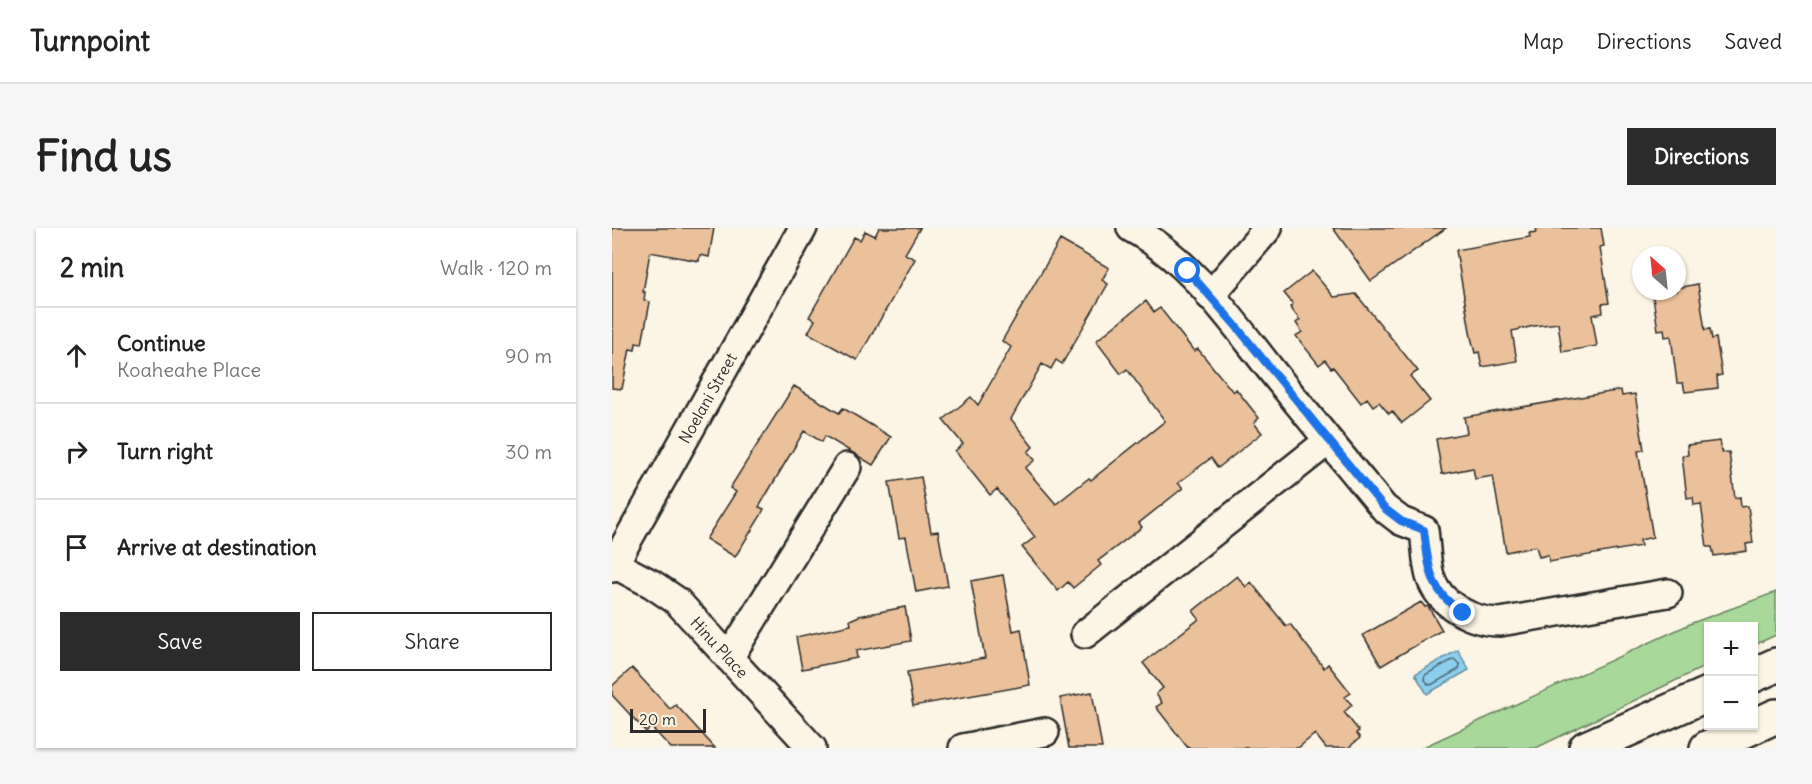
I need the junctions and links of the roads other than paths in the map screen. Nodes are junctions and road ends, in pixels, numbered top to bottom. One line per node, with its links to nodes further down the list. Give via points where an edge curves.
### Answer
1 (803, 228): 7 (street, Noelani Street)
2 (1131, 228): 4 (street, via 1165,249)
3 (1268, 228): 4 (street)
4 (1210, 296): 5 (street)
5 (1328, 441): 8 (street, via 1384,508 1401,521 1424,530 1430,576 1435,585 1452,606 1474,618 1500,622); 9 (street)
6 (847, 467): 10 (street)
7 (613, 566): 10 (street, Hinu Place, via 677,601)
8 (1668, 593)
9 (1085, 634)
10 (729, 658): 16 (street, Hinu Place)
11 (1776, 665): 12 (highway)
12 (1758, 673)
13 (1704, 696): 18 (highway)
14 (1776, 716): 19 (highway)
15 (1045, 732): 17 (street)
16 (812, 748)
17 (963, 748)
18 (1586, 748)
19 (1707, 748)

